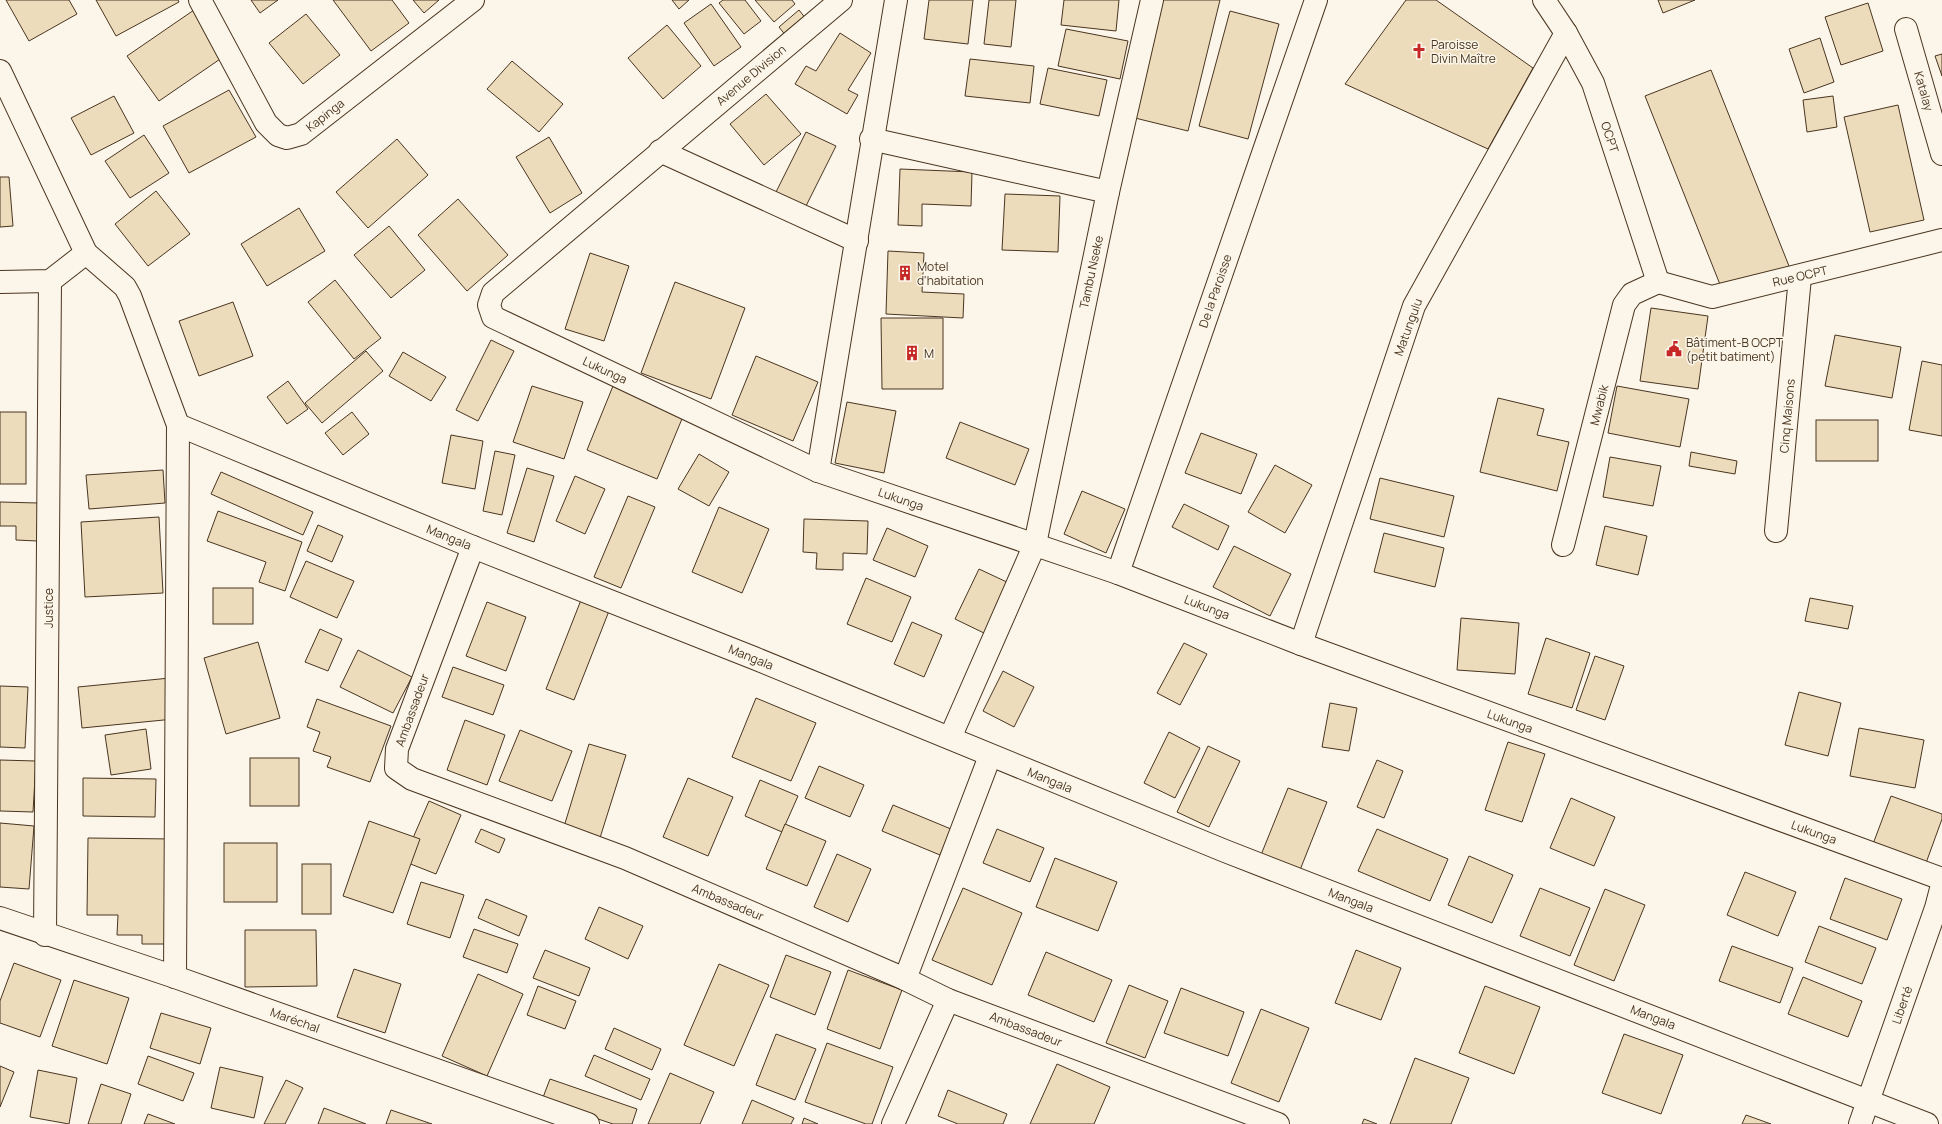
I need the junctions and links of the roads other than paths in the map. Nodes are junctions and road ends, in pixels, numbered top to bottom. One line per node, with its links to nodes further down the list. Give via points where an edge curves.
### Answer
1 (200, 0): 2 (street, Kapinga, via 266,123 278,135 287,138 301,134)
2 (473, 0)
3 (841, 0): 12 (street, Avenue Division)
4 (896, 0): 11 (street)
5 (1152, 0): 14 (street, Tambu Nseke)
6 (1544, 0): 9 (street, OCPT)
7 (1314, 4): 29 (street, De la Paroisse)
8 (1906, 29): 13 (street, Katalay)
9 (1566, 33): 21 (street, OCPT, via 1593,83); 30 (street, Matungulu, via 1414,306)
10 (0, 71): 17 (street)
11 (872, 139): 14 (street); 16 (street)
12 (660, 151): 16 (street); 22 (street, Avenue Division, via 493,293)
13 (1942, 154)
14 (1108, 192): 26 (street, Tambu Nseke)
15 (1942, 240): 18 (street, Rue OCPT)
16 (857, 241): 24 (street)
17 (86, 253): 20 (street); 23 (street, via 125,287 130,296)
18 (1800, 277): 21 (street, Rue OCPT, via 1712,297); 25 (street, Cinq Maisons)
19 (0, 282): 20 (street)
20 (50, 282): 37 (street, Justice)
21 (1658, 282): 27 (street, Mwabik, via 1632,294 1624,305)
22 (489, 305): 24 (street, Lukunga, via 493,317)
23 (178, 425): 28 (street, Mangala); 38 (street)
24 (818, 471): 26 (street, Lukunga)
25 (1776, 531)
26 (1035, 544): 29 (street, Lukunga); 31 (street, Tambu Nseke)
27 (1563, 545)
28 (473, 547): 31 (street, Mangala); 39 (street, Ambassadeur, via 397,749 396,768 420,782 625,858)
29 (1118, 573): 30 (street, Lukunga)
30 (1301, 644): 33 (street, Lukunga)
31 (950, 738): 32 (street, Mangala)
32 (990, 756): 39 (street); 41 (street, Mangala, via 1225,851)
33 (1942, 878)
34 (1942, 885): 35 (street, Liberté)
35 (1939, 908): 41 (street, Liberté)
36 (0, 918): 37 (street, Maréchal)
37 (45, 935): 38 (street, Maréchal)
38 (175, 977): 42 (street, Maréchal)
39 (905, 979): 40 (street, Ambassadeur)
40 (948, 1000): 43 (street); 44 (street, Ambassadeur)
41 (1868, 1102): 45 (street, Liberté); 46 (street, Mangala)
42 (588, 1124)
43 (893, 1124)
44 (1278, 1124)
45 (1860, 1124)
46 (1927, 1124)

